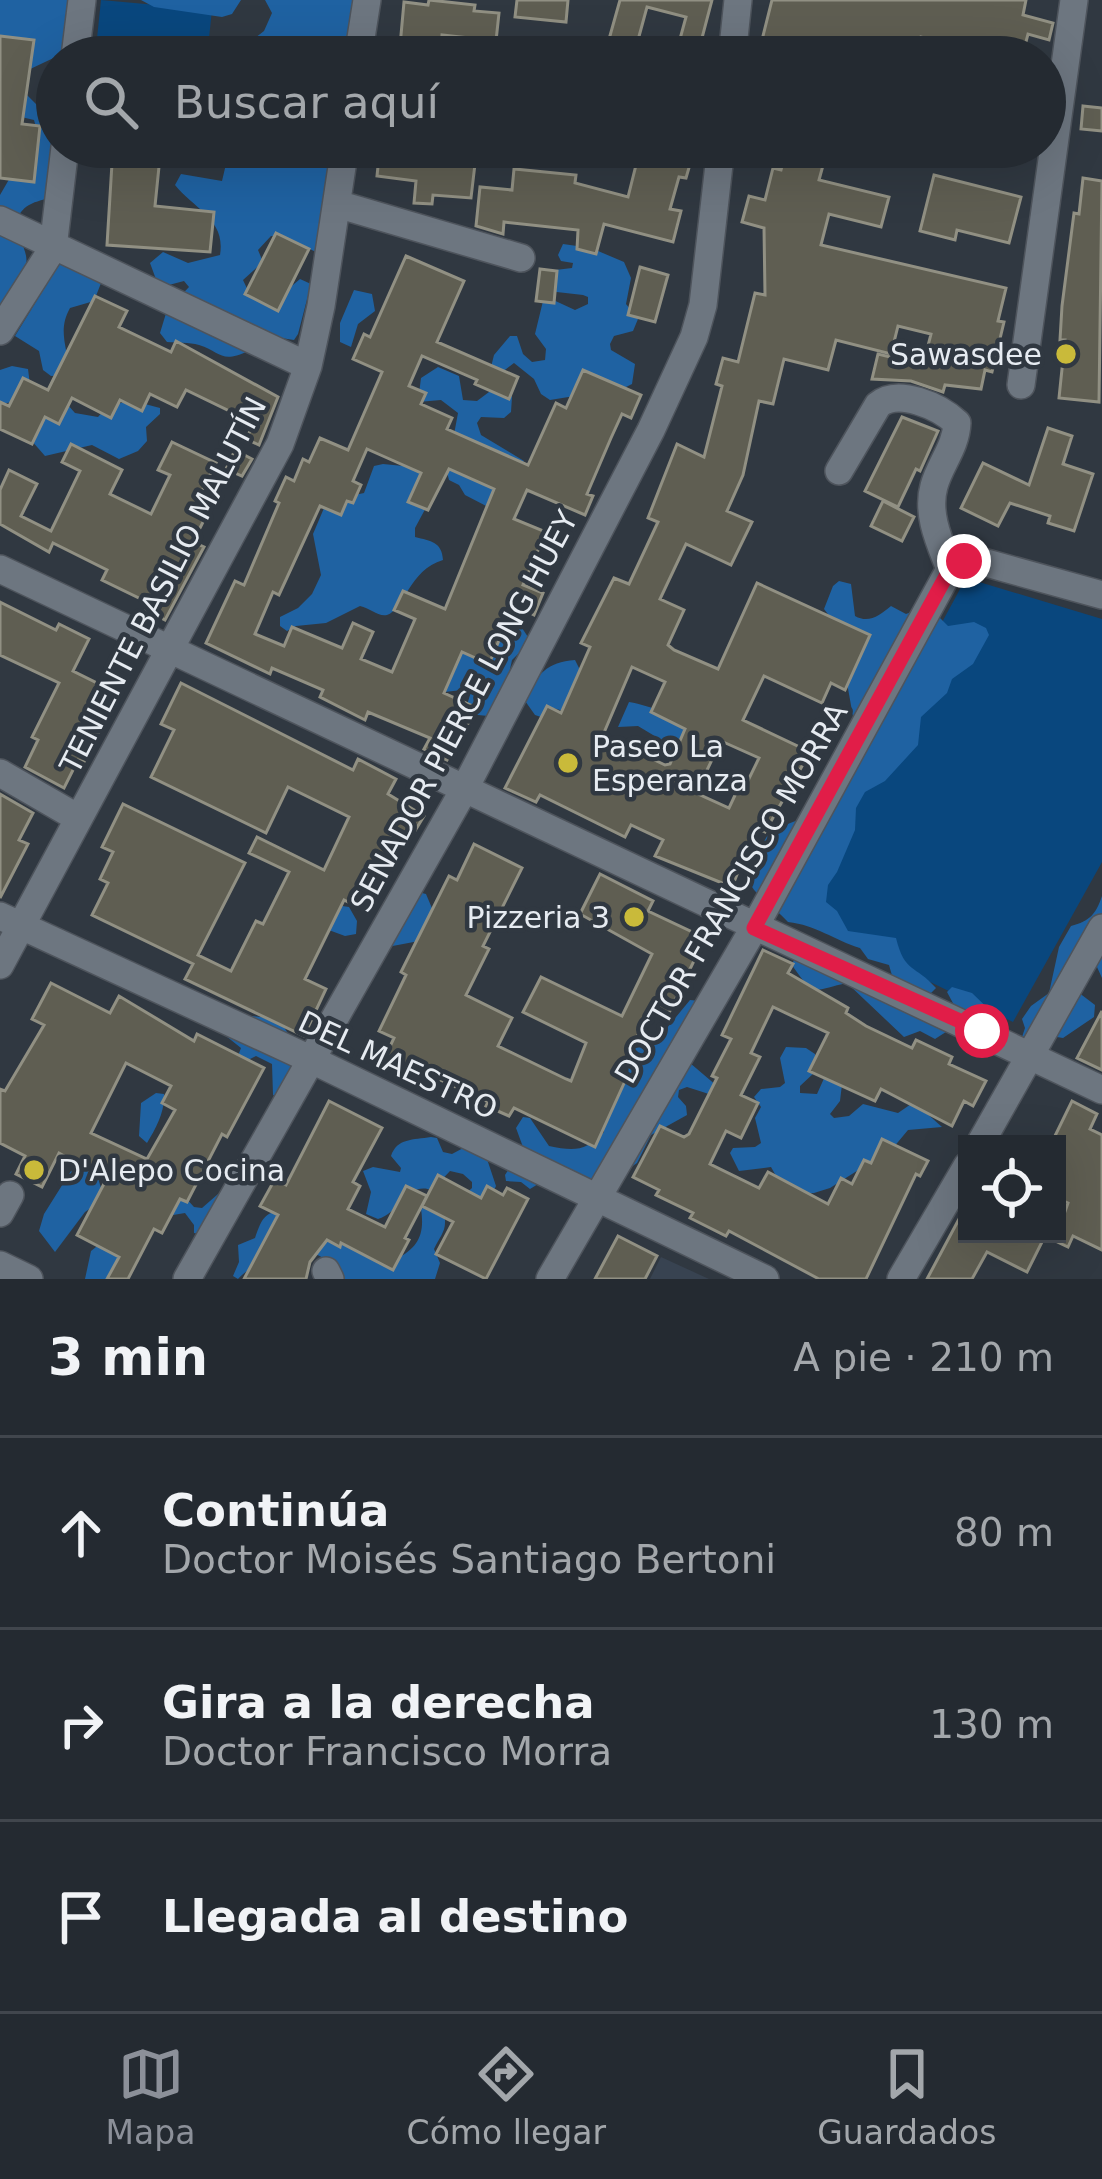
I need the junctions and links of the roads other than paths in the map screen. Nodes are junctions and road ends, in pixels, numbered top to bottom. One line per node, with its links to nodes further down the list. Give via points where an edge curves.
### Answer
1 (82, 0): 5 (street)
2 (367, 0): 6 (street)
3 (738, 0): 7 (street)
4 (1074, 0): 8 (street)
5 (78, 36)
6 (361, 36)
7 (734, 36)
8 (1066, 58)
9 (63, 168): 15 (street)
10 (342, 168): 13 (street, TENIENTE BASILIO MALUTÍN)
11 (719, 168): 26 (street, SENADOR PIERCE LONG HUEY, via 694,338)
12 (1051, 168): 19 (street)
13 (337, 204): 16 (street); 18 (street, TENIENTE BASILIO MALUTÍN)
14 (0, 220): 15 (street)
15 (53, 248): 17 (street); 18 (street)
16 (521, 259)
17 (0, 331)
18 (308, 367): 24 (street, TENIENTE BASILIO MALUTÍN, via 280,444)
19 (1021, 385)
20 (839, 471): 22 (street, via 887,397 950,416 956,437 932,507)
21 (0, 569): 24 (street)
22 (950, 569): 23 (street, via 983,562); 29 (street, DOCTOR FRANCISCO MORRA)
23 (1102, 595)
24 (173, 650): 26 (street); 27 (street, TENIENTE BASILIO MALUTÍN)
25 (0, 773): 27 (street)
26 (465, 788): 29 (street); 33 (street, SENADOR PIERCE LONG HUEY)
27 (78, 818): 28 (street, TENIENTE BASILIO MALUTÍN)
28 (11, 921): 31 (street, TENIENTE BASILIO MALUTÍN); 33 (street, DEL MAESTRO)
29 (754, 928): 32 (street); 37 (street, DOCTOR FRANCISCO MORRA)
30 (1102, 928): 32 (street)
31 (0, 965)
32 (1032, 1054): 34 (street); 35 (street)
33 (312, 1060): 37 (street, DEL MAESTRO); 40 (street, SENADOR PIERCE LONG HUEY)
34 (1102, 1090)
35 (985, 1135)
36 (958, 1182): 43 (street)
37 (595, 1196): 41 (street, DOCTOR FRANCISCO MORRA); 42 (street, DEL MAESTRO)
38 (0, 1265): 39 (street)
39 (29, 1279)
40 (187, 1279)
41 (550, 1279)
42 (765, 1279)
43 (902, 1279)

